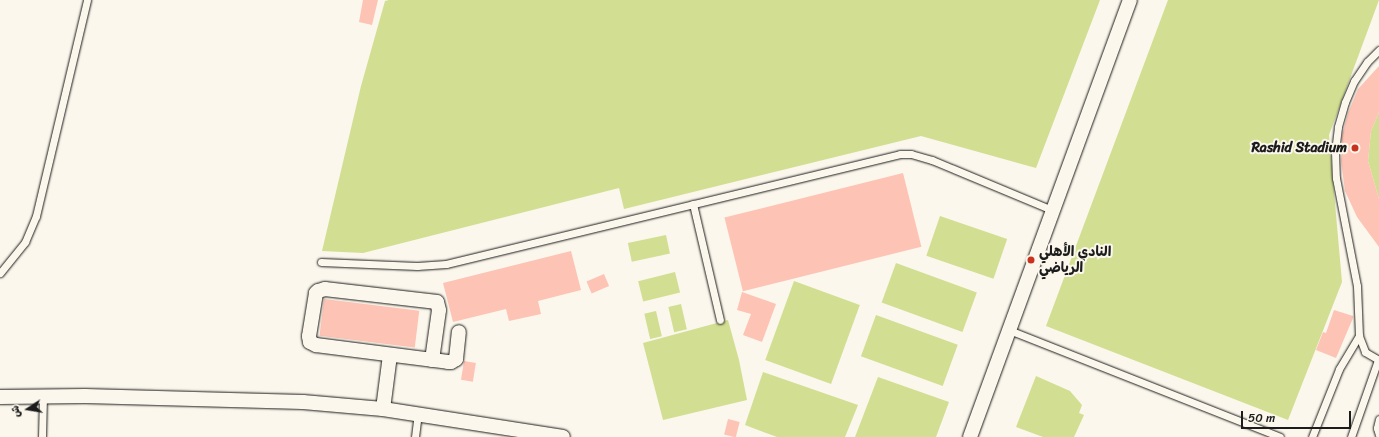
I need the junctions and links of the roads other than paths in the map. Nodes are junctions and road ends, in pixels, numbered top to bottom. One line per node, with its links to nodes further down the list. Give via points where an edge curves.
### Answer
1 (87, 0): 7 (lane, via 36,216 17,254)
2 (1130, 0): 5 (street)
3 (1379, 50): 11 (lane, via 1354,81 1338,127 1335,152 1336,178 1357,286)
4 (693, 204): 5 (lane, via 900,154 911,154 932,160); 6 (lane, via 446,264 417,266); 8 (lane)
5 (1052, 210): 9 (street)
6 (321, 262)
7 (0, 273)
8 (720, 320)
9 (1010, 330): 24 (street); 25 (lane)
10 (459, 332): 13 (street, via 456,359 451,362)
11 (1360, 336): 14 (lane, via 1365,352); 26 (lane, via 1342,364)
12 (390, 355): 13 (street); 13 (street, via 312,344 309,336 316,293 325,290 437,302 439,310); 17 (street)
13 (432, 360)
14 (1378, 360): 27 (lane)
15 (43, 396): 16 (street); 17 (street, via 241,399); 21 (lane)
16 (0, 397)
17 (383, 409): 18 (street)
18 (418, 414): 22 (lane); 23 (street)
19 (1379, 419): 20 (lane)
20 (1379, 435)
21 (42, 437)
22 (415, 437)
23 (564, 437)
24 (970, 437)
25 (1280, 437)
26 (1312, 437)
27 (1351, 437)

